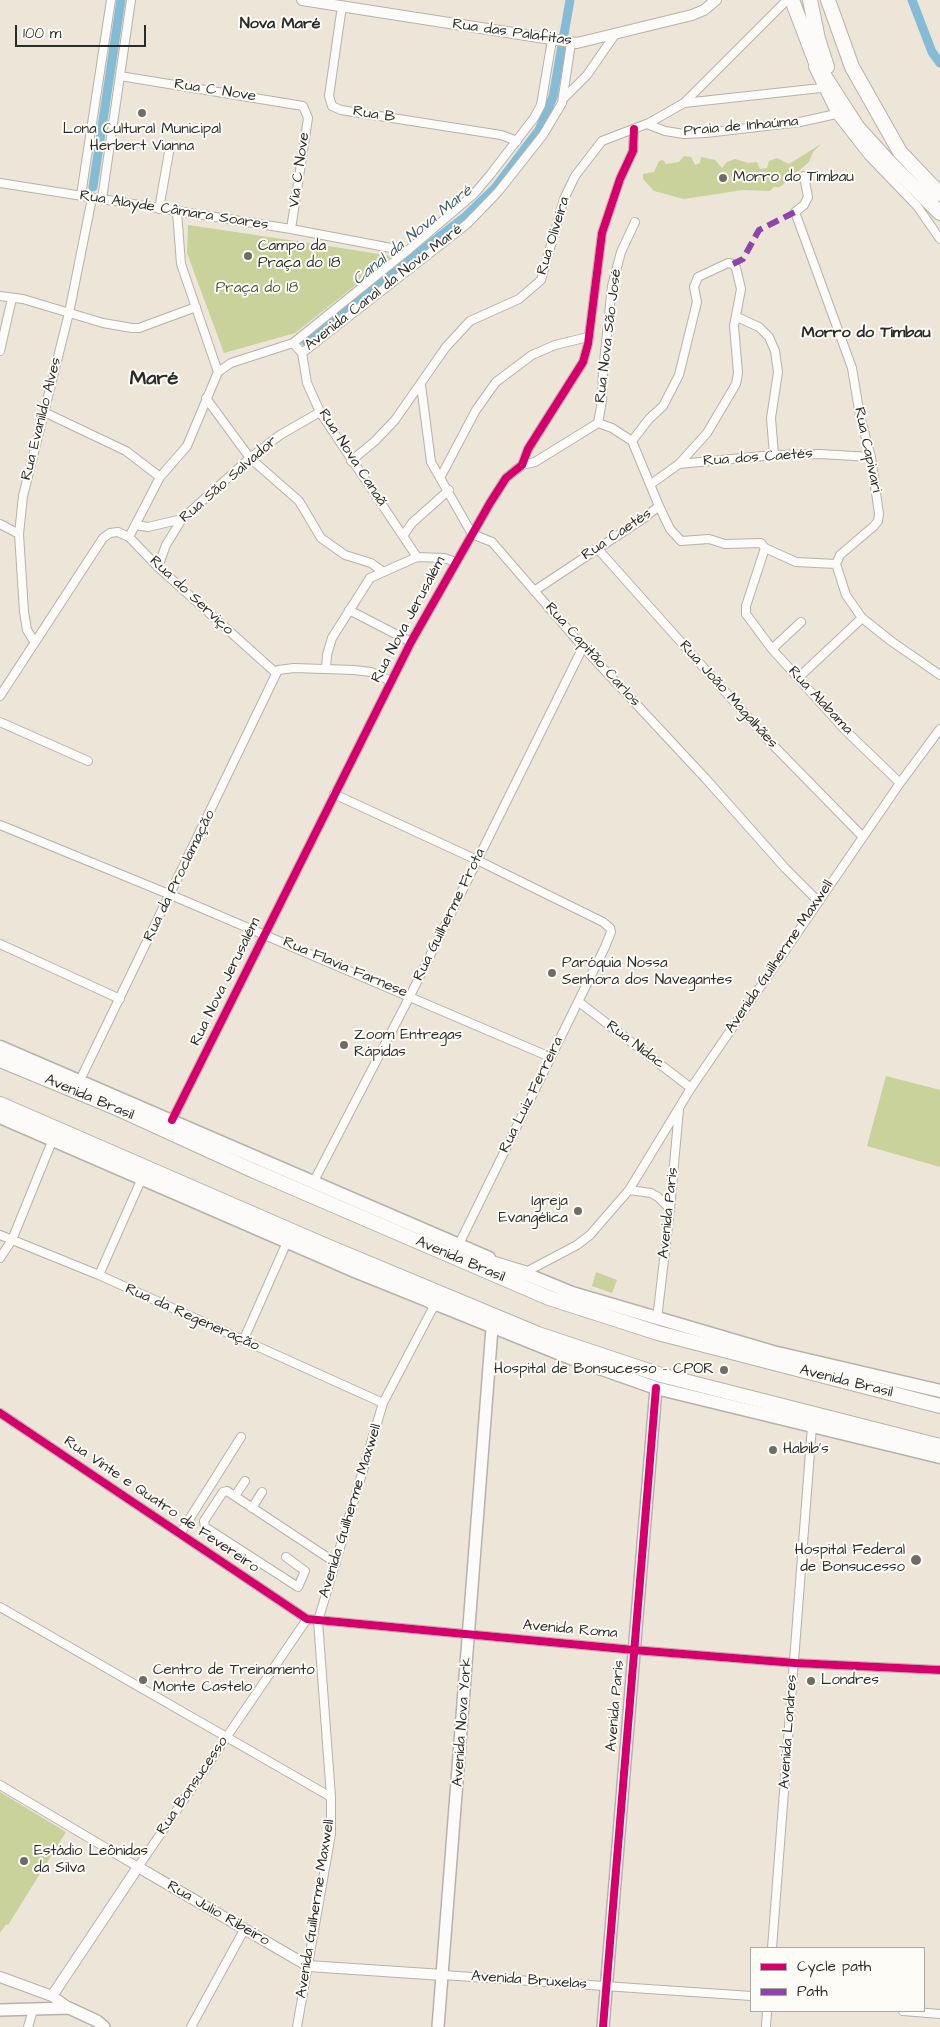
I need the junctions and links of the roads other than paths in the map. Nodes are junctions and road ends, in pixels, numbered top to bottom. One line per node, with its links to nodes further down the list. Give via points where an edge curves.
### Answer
1 (111, 0): 28 (street)
2 (131, 0): 14 (street)
3 (302, 0): 10 (street, Rua das Palafitas)
4 (716, 0): 11 (street, Rua das Palafitas, via 699,12)
5 (786, 0): 15 (street); 18 (street, Rua Oliveira)
6 (792, 0): 16 (highway, via 816,62)
7 (810, 0): 16 (highway, via 818,39)
8 (828, 0): 13 (highway)
9 (838, 0): 13 (highway)
10 (342, 6): 12 (street, Rua das Palafitas); 23 (street, Rua B, via 329,96 332,106)
11 (614, 36): 12 (street, Rua das Palafitas); 17 (street, via 587,75)
12 (561, 41): 17 (street, Avenida Canal da Nova Maré); 23 (street, Avenida Canal da Nova Maré, via 541,105)
13 (852, 67): 27 (highway, via 900,152)
14 (120, 76): 19 (street, Rua C Nove, via 296,103); 30 (street)
15 (821, 88): 18 (street); 20 (street)
16 (837, 95): 33 (highway, via 858,128)
17 (563, 99): 46 (street, Avenida Canal da Nova Maré, via 537,142 498,192 467,224)
18 (684, 102): 21 (street, Rua Oliveira)
19 (307, 111): 35 (street, Via C Nove)
20 (836, 114): 21 (street, Praia de Inhaúma, via 800,122 699,134 661,131); 36 (street, via 868,155 917,206)
21 (647, 124): 22 (street, Rua Oliveira)
22 (634, 129): 43 (street, Rua Nova Jerusalém, via 633,151 602,233); 48 (street, Rua Oliveira, via 602,142 575,176 555,226 546,268 537,285 519,300 470,321 446,347)
23 (516, 140): 37 (street, Avenida Canal da Nova Maré, via 474,194)
24 (169, 152): 31 (street)
25 (804, 176): 55 (street, Rua Capivari, via 808,197 795,212 846,348)
26 (0, 183): 28 (street, Rua Alayde Câmara Soares)
27 (939, 192)
28 (81, 195): 29 (street, Rua Alayde Câmara Soares)
29 (92, 198): 30 (street, Rua Alayde Câmara Soares); 41 (street, Rua Evanildo Alves)
30 (102, 199): 31 (street, Rua Alayde Câmara Soares)
31 (159, 209): 32 (street, Rua Alayde Câmara Soares)
32 (177, 212): 35 (street, Rua Alayde Câmara Soares); 40 (street, via 181,264)
33 (940, 213)
34 (635, 222): 52 (street, Rua Nova São José, via 621,252 612,286)
35 (291, 229): 37 (street, Rua Alayde Câmara Soares)
36 (940, 239)
37 (407, 251): 44 (street, Avenida Canal da Nova Maré)
38 (0, 296): 39 (street)
39 (12, 298): 41 (street); 45 (street)
40 (196, 307): 41 (street, via 132,328); 47 (street)
41 (68, 313): 50 (street, Rua Evanildo Alves)
42 (737, 317): 53 (street, via 741,289 733,264 728,263 698,277 694,287 697,302 679,375 663,406); 54 (street, via 760,327 775,351 778,372 771,418); 58 (street, via 734,326 736,384 707,433)
43 (588, 337): 59 (street, Rua Nova Jerusalém, via 582,362 528,449); 61 (street, via 532,354 496,382 476,410)
44 (293, 343): 46 (street, Avenida Canal da Nova Maré); 47 (street, via 231,363)
45 (0, 350)
46 (302, 353): 51 (street, Rua Nova Canaã, via 307,383)
47 (218, 372): 49 (street)
48 (421, 385): 57 (street, Rua Oliveira, via 395,420); 61 (street, via 431,462)
49 (206, 398): 56 (street); 60 (street, via 187,446)
50 (44, 412): 60 (street, via 126,451); 68 (street, Rua Evanildo Alves, via 23,496)
51 (320, 412): 56 (street, Rua São Salvador, via 280,435); 57 (street, Rua Nova Canaã)
52 (598, 424): 53 (street, via 612,428); 59 (street, via 535,462)
53 (632, 441): 62 (street, Rua Caetés)
54 (774, 455): 55 (street, Rua dos Caetés); 58 (street, Rua dos Caetés)
55 (871, 457): 76 (street, Rua Capivari, via 878,521 840,555)
56 (250, 458): 65 (street, Rua São Salvador); 78 (street, via 299,501 321,538 345,555 372,563)
57 (351, 461): 71 (street, Rua Nova Canaã)
58 (679, 464): 62 (street)
59 (522, 465): 69 (street, Rua Nova Jerusalém, via 506,478)
60 (160, 477): 67 (street)
61 (440, 478): 63 (street)
62 (651, 484): 64 (street, Rua Caetés)
63 (449, 490): 69 (street); 71 (street, via 412,523)
64 (659, 506): 72 (street, Rua Caetés); 73 (street, via 670,529 681,541 709,539 725,544 761,543)
65 (182, 519): 67 (street, via 148,527); 77 (street, Rua São Salvador, via 166,545)
66 (0, 524): 68 (street)
67 (135, 525): 70 (street)
68 (19, 534): 83 (street, Rua Evanildo Alves, via 25,625)
69 (472, 534): 75 (street, Rua Nova Jerusalém); 79 (street, Rua Capitão Carlos, via 492,542)
70 (129, 536): 77 (street, Rua do Serviço); 83 (street, via 118,532 103,538)
71 (403, 536): 74 (street, Rua Nova Canaã)
72 (598, 548): 79 (street, Rua Caetés); 99 (street, Rua João Magalhães, via 770,742)
73 (764, 548): 76 (street, via 796,562); 86 (street, Rua Alabama, via 746,614)
74 (417, 557): 75 (street); 78 (street)
75 (456, 562): 84 (street, Rua Nova Jerusalém)
76 (836, 564): 81 (street, via 842,586)
77 (158, 567): 88 (street, Rua do Serviço)
78 (382, 571): 80 (street, via 370,578)
79 (534, 591): 85 (street, Rua Capitão Carlos)
80 (349, 610): 84 (street); 87 (street, via 332,638)
81 (862, 618): 89 (street); 90 (street)
82 (800, 622): 86 (street)
83 (34, 641): 92 (street)
84 (412, 642): 91 (street, Rua Nova Jerusalém)
85 (584, 647): 100 (street, Rua Guilherme Frota); 102 (street, Rua Capitão Carlos)
86 (772, 649): 90 (street, Rua Alabama)
87 (326, 669): 88 (street, via 294,668); 91 (street, via 371,672)
88 (277, 672): 101 (street, Rua da Proclamação)
89 (940, 674)
90 (798, 678): 96 (street, Rua Alabama, via 845,730)
91 (391, 681): 97 (street, Rua Nova Jerusalém)
92 (0, 696)
93 (0, 722): 95 (street)
94 (940, 730): 96 (street, Avenida Guilherme Maxwell)
95 (88, 761)
96 (900, 783): 99 (street, Avenida Guilherme Maxwell)
97 (334, 794): 100 (street); 103 (street, Rua Nova Jerusalém)
98 (0, 826): 101 (street, Rua Flavia Farnese)
99 (863, 837): 102 (street, Avenida Guilherme Maxwell)
100 (477, 860): 105 (street, Rua Guilherme Frota); 107 (street, Rua Luiz Ferreira, via 603,922 611,932)
101 (171, 895): 103 (street, Rua Flavia Farnese); 106 (street, Rua da Proclamação)
102 (818, 901): 112 (street, Avenida Guilherme Maxwell)
103 (265, 935): 105 (street, Rua Flavia Farnese); 116 (street, Rua Nova Jerusalém)
104 (0, 944): 106 (street)
105 (410, 996): 109 (street, Rua Flavia Farnese); 119 (street, Rua Guilherme Frota)
106 (120, 998): 111 (street, Rua da Proclamação)
107 (579, 1002): 109 (street, Rua Luiz Ferreira); 112 (street, Rua Nidac)
108 (0, 1047): 111 (highway, Avenida Brasil)
109 (550, 1057): 127 (street, Rua Luiz Ferreira)
110 (0, 1060): 122 (highway, Avenida Brasil)
111 (80, 1080): 116 (highway, Avenida Brasil)
112 (690, 1088): 114 (street, Avenida Guilherme Maxwell)
113 (0, 1104): 126 (highway)
114 (679, 1106): 120 (street, Avenida Guilherme Maxwell); 121 (street, Avenida Paris)
115 (0, 1117): 117 (highway)
116 (172, 1120): 119 (highway, Avenida Brasil)
117 (53, 1139): 118 (highway); 124 (street)
118 (142, 1178): 125 (highway); 130 (street)
119 (314, 1181): 127 (highway, Avenida Brasil)
120 (629, 1190): 121 (street, via 651,1193); 129 (street, Avenida Guilherme Maxwell, via 577,1246)
121 (670, 1209): 132 (street, Avenida Paris)
122 (397, 1234): 129 (highway); 138 (highway, Avenida Brasil, via 588,1312 767,1363)
123 (0, 1235): 124 (street, Rua da Regeneração)
124 (12, 1240): 128 (street); 130 (street, Rua da Regeneração)
125 (287, 1242): 131 (highway); 134 (street)
126 (322, 1244): 131 (highway, via 345,1259 416,1290); 142 (highway, via 538,1334 604,1357 741,1397)
127 (459, 1244): 129 (highway, Avenida Brasil)
128 (0, 1258)
129 (524, 1273): 132 (highway, Avenida Brasil, via 572,1293)
130 (99, 1275): 134 (street, Rua da Regeneração)
131 (435, 1304): 133 (highway); 137 (street, Avenida Guilherme Maxwell)
132 (657, 1319): 136 (highway, Avenida Brasil, via 773,1352)
133 (492, 1328): 135 (highway); 154 (main road, Avenida Nova York)
134 (243, 1341): 137 (street, Rua da Regeneração)
135 (656, 1388): 140 (highway); 155 (main road, Avenida Paris)
136 (940, 1391)
137 (383, 1403): 150 (street, Avenida Guilherme Maxwell)
138 (940, 1406)
139 (0, 1413): 148 (street, Rua Vinte e Quatro de Fevereiro)
140 (812, 1426): 143 (highway); 156 (street, Avenida Londres)
141 (241, 1437): 148 (street)
142 (940, 1446)
143 (940, 1457)
144 (245, 1481): 146 (street)
145 (262, 1492): 147 (street)
146 (235, 1496): 147 (street); 149 (street, via 223,1492 204,1521 204,1527 298,1587 305,1571)
147 (252, 1508): 150 (street)
148 (180, 1534): 152 (street, Rua Vinte e Quatro de Fevereiro)
149 (286, 1557)
150 (336, 1562): 153 (street, Avenida Guilherme Maxwell)
151 (0, 1607): 158 (street)
152 (307, 1619): 153 (street); 158 (street, Rua Bonsucesso)
153 (318, 1621): 154 (street, Avenida Roma); 160 (street, Avenida Guilherme Maxwell)
154 (469, 1634): 155 (street, Avenida Roma); 165 (main road, Avenida Nova York)
155 (634, 1650): 156 (street, Avenida Roma); 167 (main road, Avenida Paris)
156 (794, 1663): 157 (street, Avenida Roma); 163 (street, Avenida Londres)
157 (940, 1670)
158 (225, 1738): 160 (street); 161 (street, Rua Bonsucesso)
159 (0, 1785): 161 (street, Rua Julio Ribeiro)
160 (332, 1797): 164 (street, Avenida Guilherme Maxwell, via 331,1834)
161 (138, 1867): 162 (street, Rua Julio Ribeiro); 168 (street, Rua Bonsucesso)
162 (244, 1930): 164 (street, Rua Julio Ribeiro); 178 (street)
163 (772, 1947)
164 (308, 1966): 165 (street, Avenida Bruxelas); 179 (street, Avenida Guilherme Maxwell)
165 (443, 1975): 167 (street, Avenida Bruxelas); 180 (main road, Avenida Nova York)
166 (0, 1977): 168 (street)
167 (606, 1986): 169 (street, Avenida Bruxelas); 181 (main road, Avenida Paris)
168 (52, 1996): 170 (street)
169 (750, 1996)
170 (69, 2008): 172 (main road); 177 (main road)
171 (0, 2010): 172 (main road)
172 (33, 2010): 176 (street)
173 (767, 2012): 182 (street)
174 (915, 2012): 175 (street)
175 (940, 2014)
176 (28, 2027)
177 (104, 2027)
178 (192, 2027)
179 (297, 2027)
180 (438, 2027)
181 (603, 2027)
182 (766, 2027)

